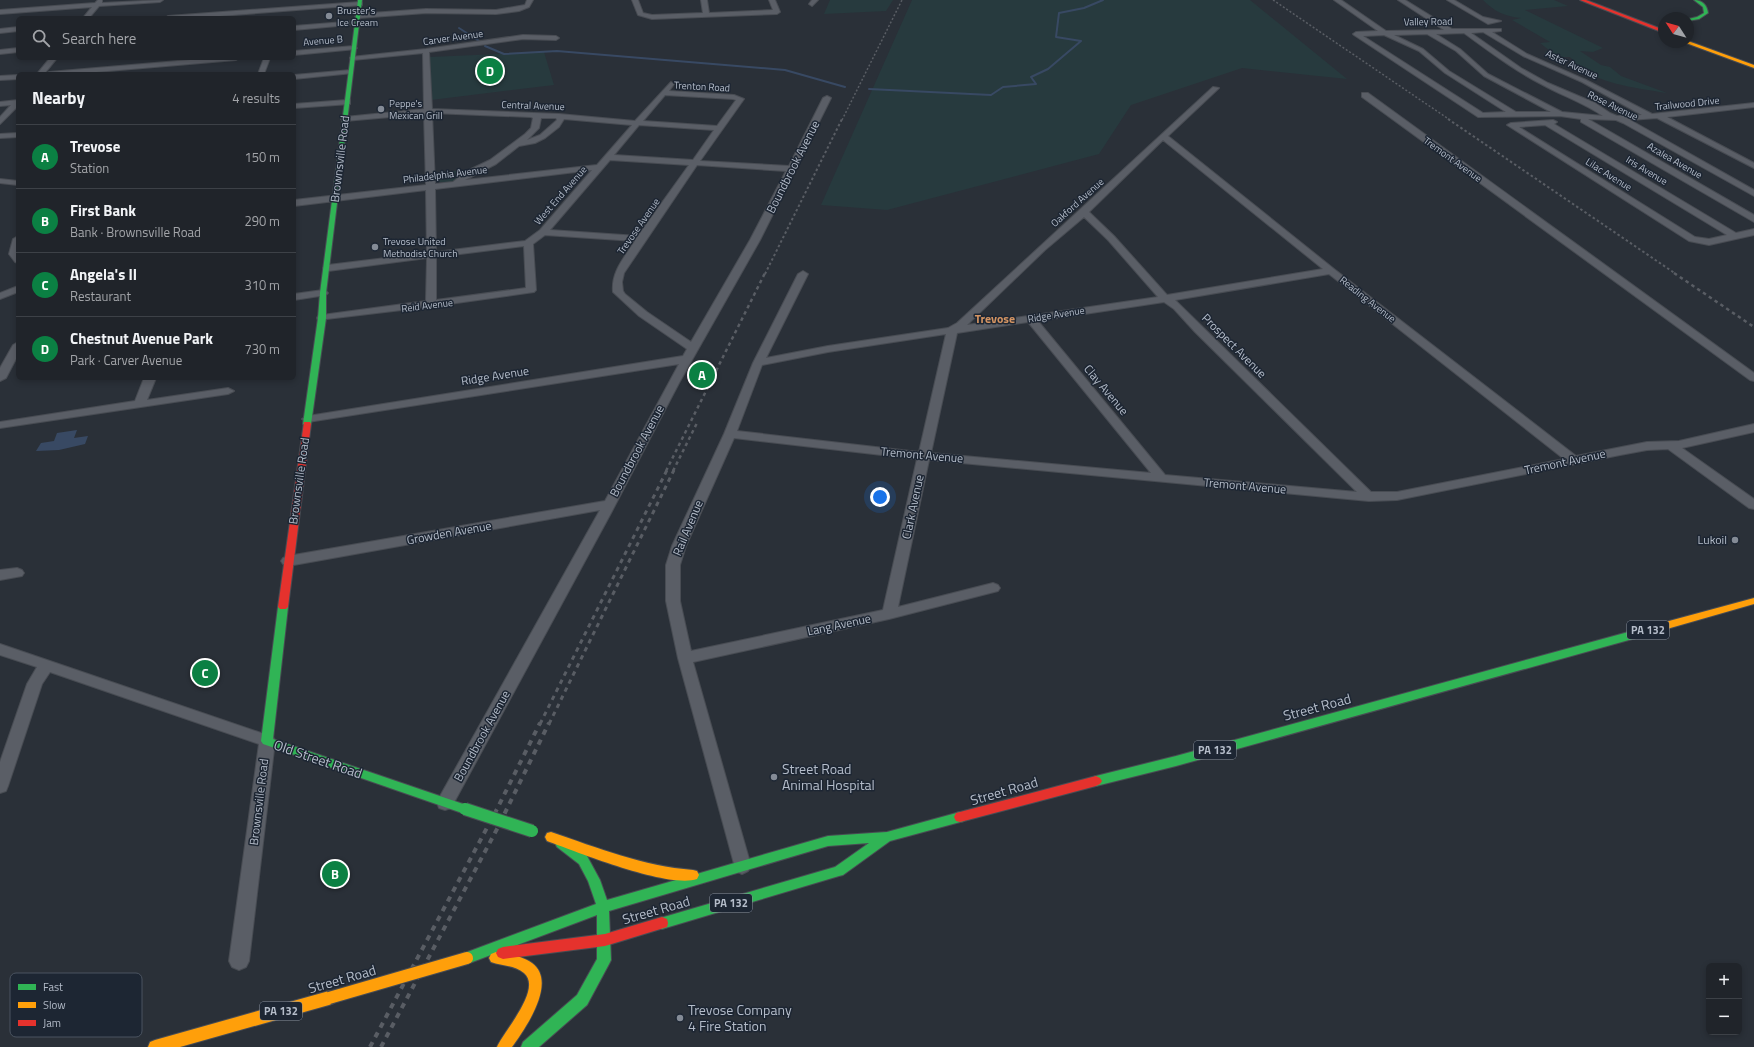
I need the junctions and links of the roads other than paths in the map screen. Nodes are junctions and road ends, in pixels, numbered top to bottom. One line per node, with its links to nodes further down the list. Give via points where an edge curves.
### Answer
1 (160, 0): 11 (street)
2 (530, 0): 14 (street, via 528,6)
3 (635, 0): 17 (street, via 640,14 644,16)
4 (704, 0): 17 (street)
5 (772, 0): 17 (street, via 777,12)
6 (1337, 0): 35 (street)
7 (1401, 0): 33 (street)
8 (1450, 0): 21 (street)
9 (1582, 0): 25 (street)
10 (1696, 0): 22 (street, via 1705,7 1706,13)
11 (98, 2): 15 (street); 18 (street)
12 (360, 2): 13 (street); 23 (street, Brownsville Road)
13 (280, 7): 19 (street); 20 (street)
14 (523, 8): 16 (street); 23 (street, via 464,12 425,11)
15 (0, 12)
16 (534, 12)
17 (706, 15)
18 (88, 16)
19 (188, 16)
20 (278, 16)
21 (1481, 18)
22 (1694, 19)
23 (358, 20): 26 (street); 38 (street, Brownsville Road)
24 (1658, 24): 25 (street)
25 (1645, 25): 30 (street)
26 (296, 28)
27 (16, 30): 31 (street)
28 (1484, 30): 29 (street, Valley Road); 34 (street, Valley Road); 73 (street, Aster Avenue, via 1525,55)
29 (1499, 30)
30 (1658, 30)
31 (0, 31)
32 (1427, 31): 33 (street, Valley Road); 35 (street, Valley Road); 68 (street, via 1458,50 1486,75)
33 (1450, 31): 34 (street, Valley Road)
34 (1465, 31): 75 (street, Rose Avenue, via 1526,73)
35 (1383, 32): 70 (street, via 1421,50 1447,72); 72 (street, Valley Road, via 1357,33)
36 (556, 38): 40 (street, Carver Avenue, via 523,37)
37 (1694, 44): 47 (street)
38 (354, 48): 42 (street, Avenue B); 43 (street, Brownsville Road)
39 (16, 50): 41 (street)
40 (426, 51): 43 (street, Carver Avenue); 67 (street)
41 (0, 52)
42 (296, 53)
43 (353, 58): 51 (street, Brownsville Road)
44 (52, 60): 48 (street)
45 (213, 60): 49 (street)
46 (266, 60): 50 (street)
47 (1754, 67)
48 (42, 72)
49 (72, 72)
50 (262, 72)
51 (351, 72): 53 (street); 62 (street, Brownsville Road)
52 (16, 77): 54 (street)
53 (296, 77)
54 (0, 78)
55 (671, 84): 57 (street, West End Avenue)
56 (1215, 88): 85 (street, Oakford Avenue)
57 (663, 93): 60 (street, Trenton Road); 79 (street, West End Avenue)
58 (1365, 95): 126 (street, Tremont Avenue)
59 (827, 98): 91 (street, Boundbrook Avenue)
60 (740, 99): 82 (street, Trevose Avenue)
61 (16, 102): 63 (street)
62 (347, 102): 66 (street); 76 (street, Brownsville Road)
63 (0, 104)
64 (16, 104): 78 (street)
65 (1754, 105): 73 (street, Trailwood Drive)
66 (296, 106)
67 (428, 111): 69 (street, Central Avenue); 76 (street, Central Avenue); 95 (street)
68 (1560, 114): 70 (street, Trailwood Drive); 74 (street, Trailwood Drive)
69 (532, 115): 71 (street, Central Avenue); 86 (street, via 537,117 535,128)
70 (1515, 115): 72 (street, Trailwood Drive)
71 (559, 116): 79 (street, Central Avenue); 86 (street, via 561,120 545,137)
72 (1481, 116)
73 (1655, 116): 75 (street, Trailwood Drive); 89 (street, Aster Avenue)
74 (1598, 118): 75 (street, Trailwood Drive); 77 (street, Trailwood Drive)
75 (1616, 118): 96 (street, Rose Avenue)
76 (345, 119): 97 (street, Brownsville Road)
77 (1584, 120): 80 (street, Trailwood Drive); 100 (street, Azalea Avenue)
78 (0, 122)
79 (637, 123): 82 (street, Central Avenue); 87 (street, West End Avenue)
80 (1547, 123): 81 (street, Trailwood Drive); 103 (street, Iris Avenue)
81 (1511, 125): 103 (street, Lilac Avenue, via 1695,240 1709,242)
82 (720, 128): 88 (street, Trevose Avenue)
83 (16, 135): 84 (street)
84 (0, 136)
85 (1163, 136): 99 (street, Oakford Avenue); 110 (street, Reading Avenue)
86 (515, 145): 94 (street, via 493,162)
87 (608, 157): 88 (street); 90 (street, West End Avenue)
88 (696, 163): 91 (street); 104 (street, Trevose Avenue)
89 (1754, 166)
90 (599, 167): 94 (street, Philadelphia Avenue); 101 (street, West End Avenue)
91 (791, 169): 121 (street, Boundbrook Avenue, via 755,240)
92 (0, 181): 93 (street)
93 (16, 183)
94 (454, 184): 95 (street, Philadelphia Avenue)
95 (430, 186): 97 (street, Philadelphia Avenue); 107 (street)
96 (1754, 193)
97 (335, 198): 98 (street, Philadelphia Avenue); 109 (street, Brownsville Road)
98 (296, 202)
99 (1084, 212): 116 (street, Prospect Avenue); 120 (street, Oakford Avenue, via 961,325)
100 (1754, 219)
101 (543, 232): 104 (street); 105 (street, West End Avenue)
102 (1754, 232): 103 (street)
103 (1734, 236)
104 (641, 239): 121 (street, Trevose Avenue, via 619,273 616,287 618,292 643,314)
105 (528, 243): 107 (street); 117 (street, Reid Avenue, via 531,290)
106 (16, 246): 108 (street)
107 (431, 255): 109 (street); 117 (street)
108 (16, 257)
109 (328, 268): 113 (street, Brownsville Road)
110 (1331, 271): 116 (street, Ridge Avenue); 136 (street, Reading Avenue)
111 (803, 274): 124 (street, Rail Avenue)
112 (16, 290): 114 (street)
113 (323, 293): 115 (street); 118 (street, Brownsville Road)
114 (0, 296)
115 (296, 296)
116 (1164, 297): 119 (street, Ridge Avenue); 138 (street, Prospect Avenue, via 1178,307)
117 (431, 305): 118 (street, Reid Avenue)
118 (322, 318): 130 (street, Brownsville Road)
119 (1031, 318): 120 (street, Ridge Avenue); 137 (street, Clay Avenue)
120 (952, 330): 124 (street, Ridge Avenue, via 828,349); 135 (street, Clark Avenue)
121 (693, 348): 123 (street, Boundbrook Avenue)
122 (16, 349): 125 (street)
123 (687, 359): 130 (street, Ridge Avenue); 139 (street, Boundbrook Avenue)
124 (758, 363): 133 (street, Rail Avenue)
125 (0, 378)
126 (1754, 378)
127 (149, 380): 129 (street)
128 (228, 390): 129 (street)
129 (140, 404): 131 (street)
130 (308, 419): 141 (street, Brownsville Road)
131 (0, 425)
132 (1754, 428): 134 (street, Tremont Avenue)
133 (730, 434): 135 (street, Tremont Avenue); 148 (street, Rail Avenue, via 679,546 673,565 673,601)
134 (1670, 445): 136 (street, Tremont Avenue, via 1647,446); 140 (street)
135 (924, 455): 137 (street, Tremont Avenue); 146 (street, Clark Avenue)
136 (1573, 460): 138 (street, Tremont Avenue, via 1397,496)
137 (1161, 478): 138 (street, Tremont Avenue)
138 (1369, 497)
139 (609, 504): 141 (street, Growden Avenue); 152 (street, Boundbrook Avenue)
140 (1754, 505)
141 (288, 561): 150 (street, Brownsville Road)
142 (17, 572): 143 (street)
143 (0, 575)
144 (993, 588): 146 (street, Lang Avenue)
145 (1754, 600): 154 (street, Street Road / PA 132, via 1176,761)
146 (889, 614): 148 (street, Lang Avenue)
147 (0, 649): 149 (street, Old Street Road)
148 (685, 658): 155 (street, Rail Avenue)
149 (46, 665): 150 (street, Old Street Road); 151 (street, via 31,697)
150 (267, 741): 152 (street, Old Street Road); 160 (street, Brownsville Road)
151 (0, 786)
152 (445, 803): 153 (street, Old Street Road, bridge)
153 (542, 834): 156 (street, via 654,871 683,876); 157 (street, Old Street Road, via 569,847 583,860 594,880)
154 (887, 837): 155 (street, Street Road / PA 132, via 828,840); 158 (street, Street Road / PA 132, via 839,871)
155 (742, 866): 156 (street, Street Road / PA 132)
156 (718, 873): 157 (street, Street Road / PA 132)
157 (603, 907): 158 (street); 159 (street, Street Road / PA 132)
158 (605, 940): 159 (street, Street Road / PA 132); 163 (street, via 604,960 582,1000)
159 (467, 958): 161 (street, Street Road / PA 132, bridge); 162 (street, via 500,958 524,966 534,973 535,987 530,1001)
160 (240, 961)
161 (155, 1047)
162 (504, 1047)
163 (528, 1047)

